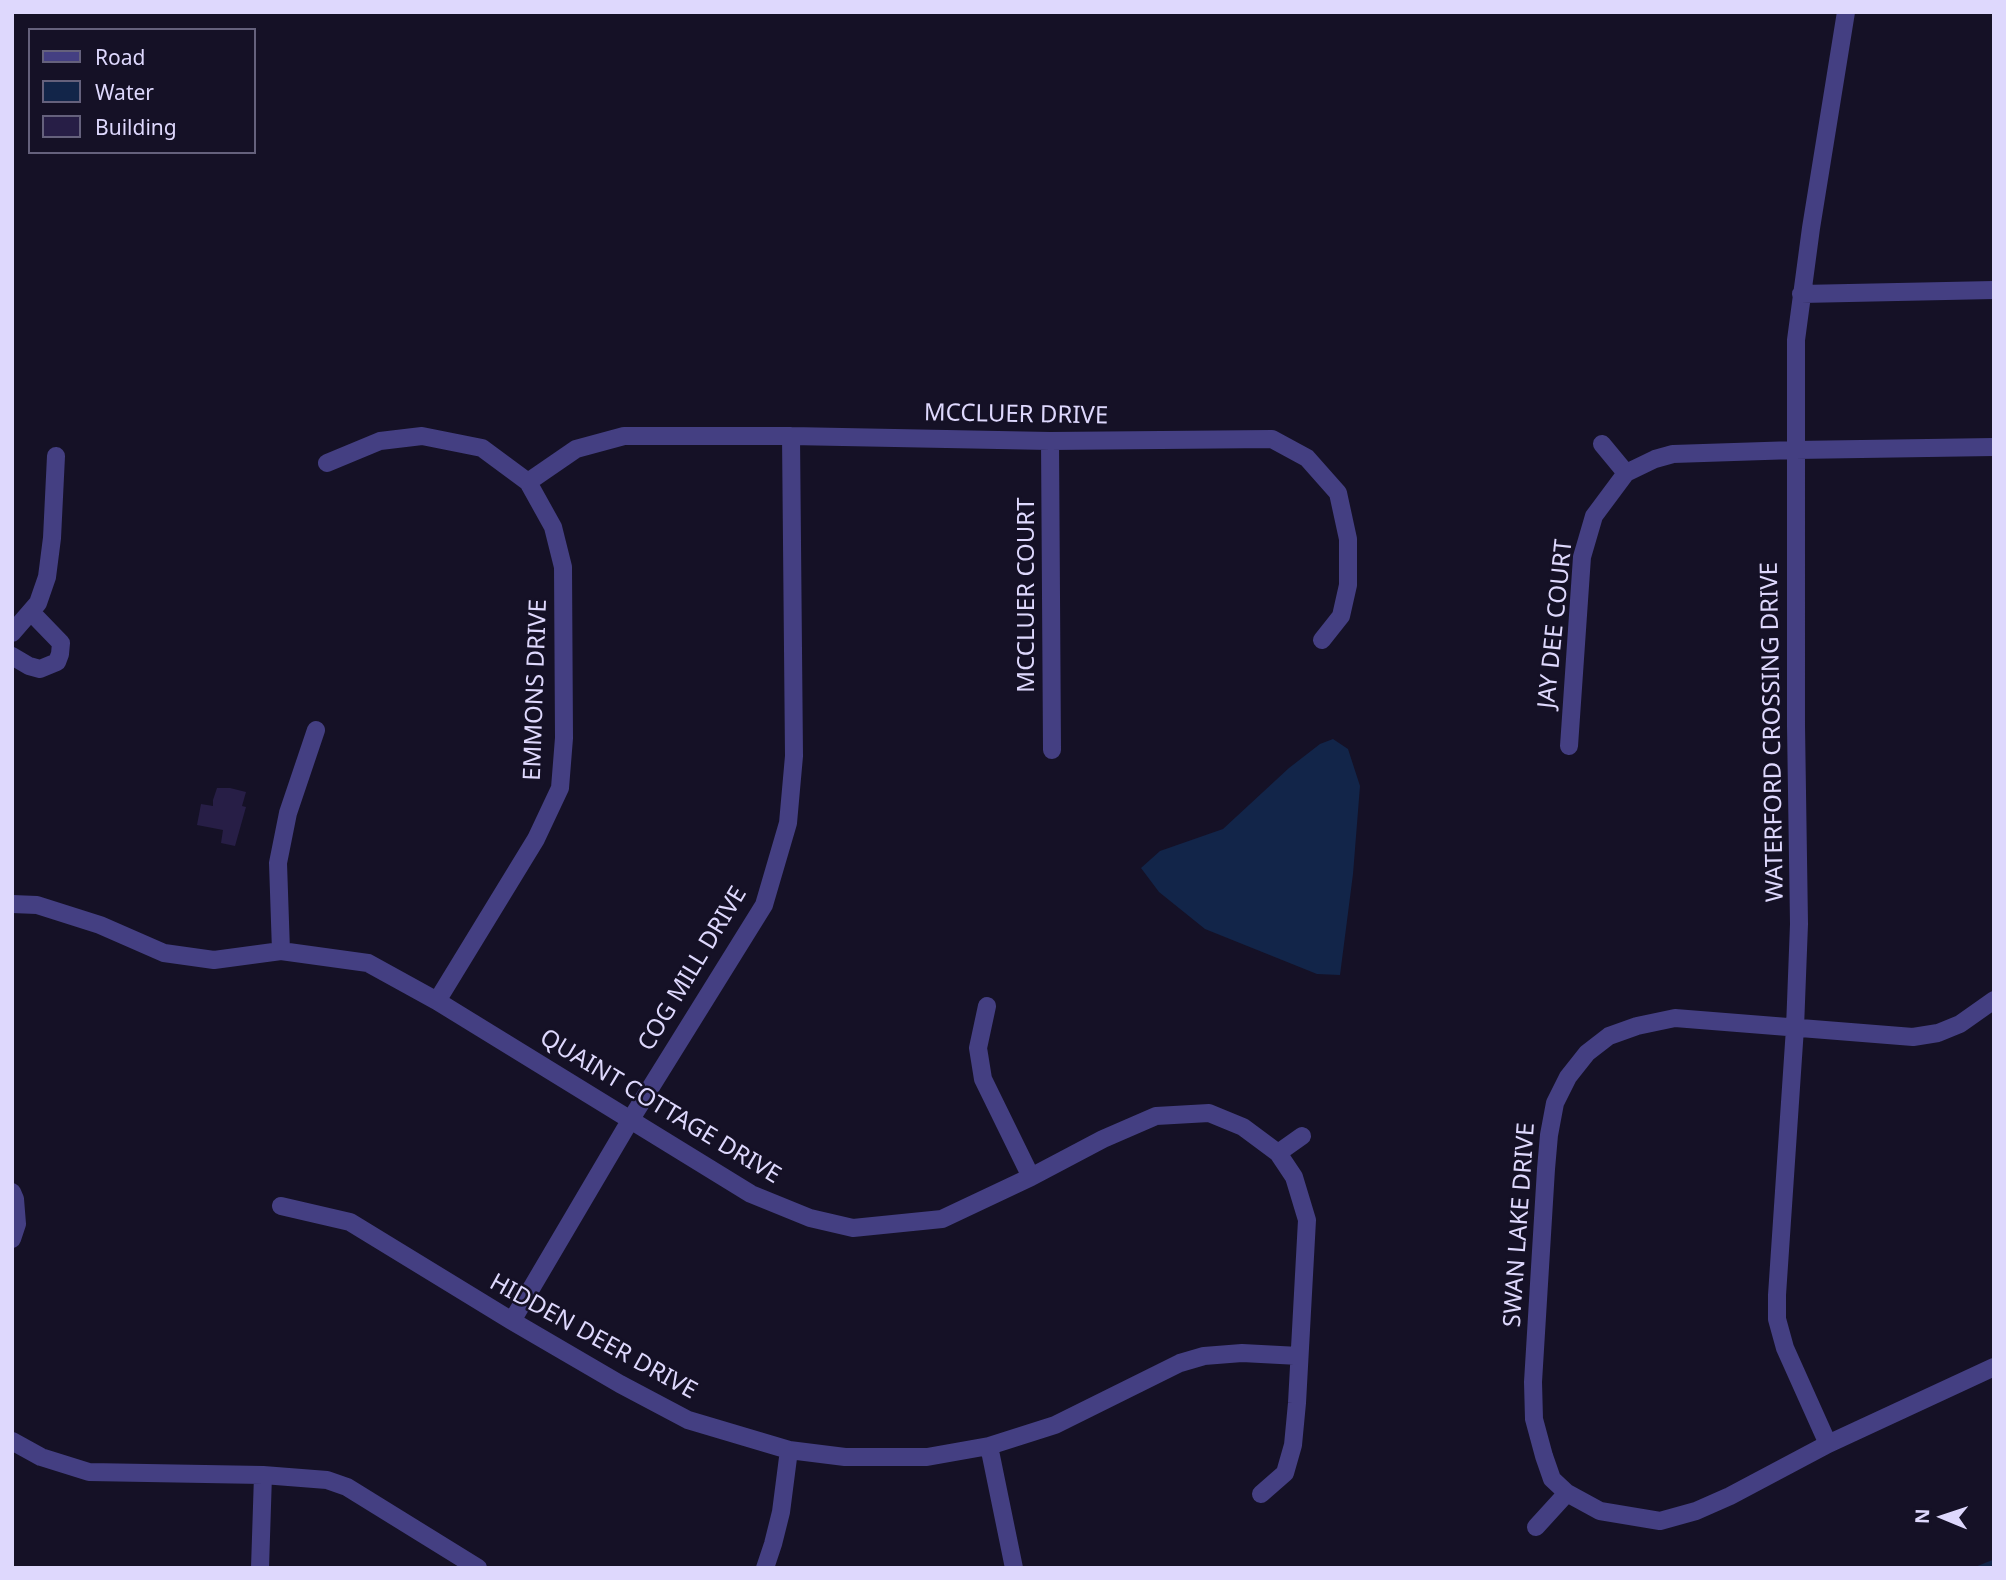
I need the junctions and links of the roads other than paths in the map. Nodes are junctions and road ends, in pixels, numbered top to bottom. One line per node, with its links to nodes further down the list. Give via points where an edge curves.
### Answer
1 (1846, 12): 3 (street, WATERFORD CROSSING DRIVE)
2 (1994, 290): 3 (street)
3 (1801, 294): 8 (street, WATERFORD CROSSING DRIVE)
4 (791, 436): 5 (street, MCCLUER DRIVE); 12 (street, MCCLUER DRIVE, via 624,436 576,449); 26 (street, COG MILL DRIVE, via 794,747 788,823 764,905)
5 (1050, 441): 15 (street, MCCLUER DRIVE, via 1272,439 1307,458 1338,493 1348,539 1348,585 1341,616); 19 (street, MCCLUER COURT)
6 (1602, 444): 11 (street)
7 (1994, 447): 8 (street)
8 (1795, 450): 11 (street, via 1673,454); 25 (street, WATERFORD CROSSING DRIVE, via 1799,924)
9 (56, 456): 13 (street, via 47,576)
10 (327, 463): 12 (street, via 380,441 422,436 482,449)
11 (1626, 473): 18 (street, JAY DEE COURT, via 1594,516 1582,557)
12 (528, 482): 23 (street, EMMONS DRIVE, via 553,527 564,567 564,738 559,788 536,839)
13 (31, 612): 14 (street); 16 (street, via 61,643 57,662 40,668)
14 (12, 633)
15 (1322, 640)
16 (12, 656)
17 (316, 730): 21 (street, via 288,813 278,863)
18 (1569, 746)
19 (1052, 750)
20 (12, 904): 21 (street, QUAINT COTTAGE DRIVE, via 37,905 100,925 164,953 214,960)
21 (281, 951): 23 (street, QUAINT COTTAGE DRIVE, via 369,963)
22 (1994, 1000): 25 (street, SWAN LAKE DRIVE, via 1960,1024 1913,1037)
23 (438, 1001): 26 (street, QUAINT COTTAGE DRIVE)
24 (988, 1006): 29 (street, via 978,1048 983,1079)
25 (1795, 1028): 37 (street, WATERFORD CROSSING DRIVE, via 1777,1319 1784,1348); 41 (street, SWAN LAKE DRIVE, via 1675,1018 1637,1026 1609,1036 1587,1053 1559,1094 1546,1169 1533,1382 1534,1419 1544,1456 1552,1479)
26 (631, 1119): 29 (street, QUAINT COTTAGE DRIVE, via 751,1194 810,1218 853,1228 942,1219); 33 (street, COG MILL DRIVE)
27 (1303, 1136): 28 (street)
28 (1278, 1153): 29 (street, QUAINT COTTAGE DRIVE, via 1243,1127 1209,1113 1156,1116); 34 (street, QUAINT COTTAGE DRIVE, via 1294,1177 1307,1220)
29 (1031, 1177)
30 (12, 1192): 32 (street, via 17,1224)
31 (281, 1206): 33 (street, HIDDEN DEER DRIVE, via 350,1222)
32 (12, 1240)
33 (512, 1321): 39 (street, HIDDEN DEER DRIVE, via 688,1420)
34 (1299, 1356): 38 (street, HIDDEN DEER DRIVE, via 1242,1353 1180,1363 1055,1424); 42 (street, QUAINT COTTAGE DRIVE, via 1293,1445 1285,1473)
35 (1994, 1367): 37 (street, SWAN LAKE DRIVE)
36 (12, 1441): 40 (street, via 41,1457 89,1472)
37 (1828, 1444): 41 (street, SWAN LAKE DRIVE, via 1730,1496 1660,1521 1600,1511)
38 (989, 1447): 39 (street, HIDDEN DEER DRIVE, via 890,1458); 47 (street)
39 (789, 1450): 46 (street, via 781,1511)
40 (264, 1475): 44 (street); 45 (street, via 327,1480 347,1487)
41 (1567, 1493): 43 (street)
42 (1261, 1494)
43 (1536, 1527)
44 (260, 1568)
45 (478, 1568)
46 (765, 1568)
47 (1014, 1568)

